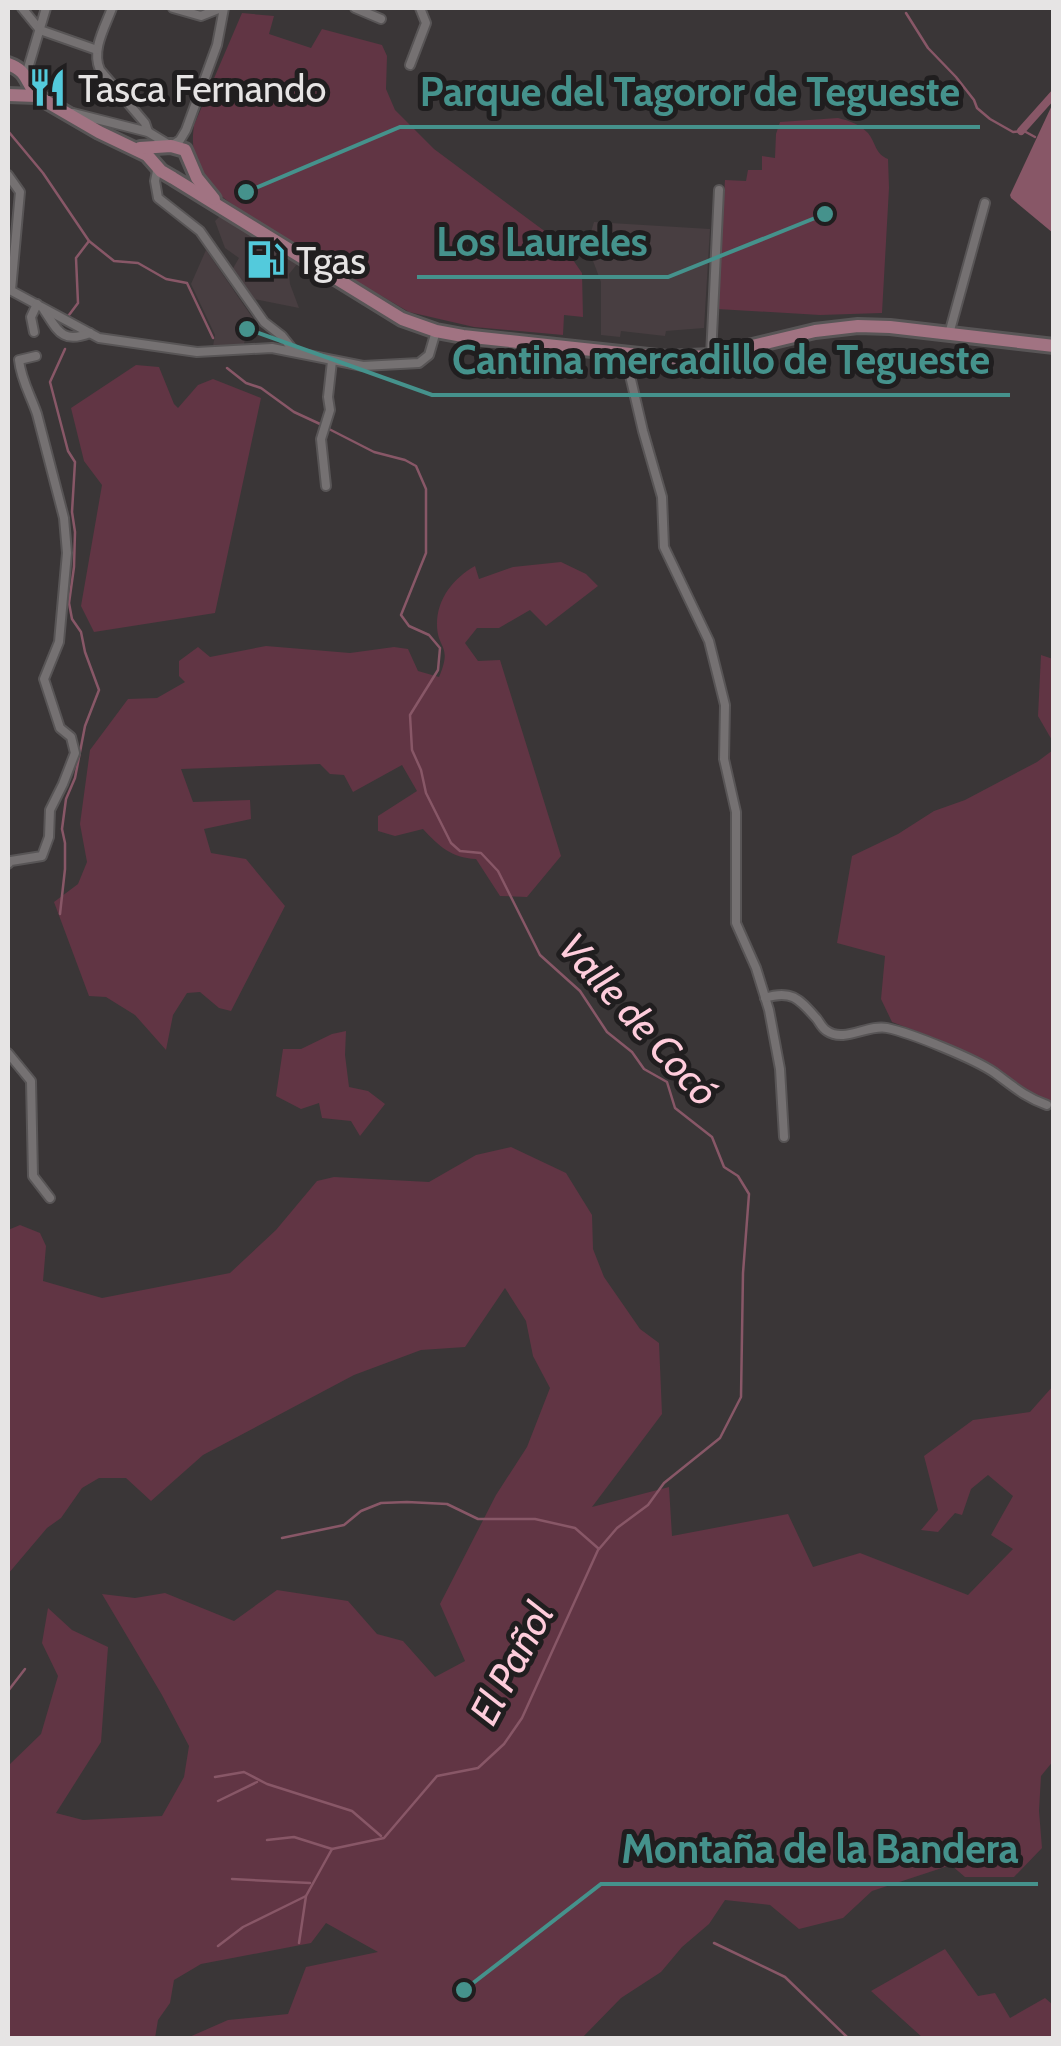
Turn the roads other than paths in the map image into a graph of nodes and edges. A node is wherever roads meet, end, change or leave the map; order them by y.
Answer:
1 (22, 8) edge
2 (46, 8) edge
3 (112, 8) edge
4 (173, 8) edge
5 (223, 8) edge
6 (355, 8) edge
7 (420, 8) edge
8 (381, 18) dead end
9 (40, 30) junction
10 (96, 50) junction
11 (8, 64) edge
12 (410, 65) dead end
13 (26, 75) junction
14 (12, 95) edge
15 (37, 96) junction
16 (65, 111) junction
17 (186, 130) junction
18 (148, 132) junction
19 (132, 147) junction
20 (168, 147) junction
21 (189, 161) junction
22 (158, 166) junction
23 (8, 175) edge
24 (173, 178) junction
25 (719, 190) dead end
26 (984, 203) dead end
27 (228, 212) junction
28 (9, 289) edge
29 (39, 305) junction
30 (34, 332) dead end
31 (436, 332) junction
32 (90, 333) junction
33 (949, 334) junction
34 (1054, 346) edge
35 (294, 351) junction
36 (625, 354) junction
37 (36, 356) dead end
38 (711, 356) junction
39 (332, 361) junction
40 (326, 486) dead end
41 (8, 864) edge
42 (765, 998) junction
43 (8, 1053) edge
44 (1047, 1106) dead end
45 (784, 1137) dead end
46 (50, 1198) dead end

1 - 9 street
2 - 9 street
3 - 10 street
4 - 5 street
5 - 17 street
6 - 8 street
7 - 12 street
9 - 10 street
9 - 13 street
10 - 18 street
11 - 13 main road
13 - 14 main road
13 - 15 main road
14 - 15 main road
15 - 16 main road
16 - 18 street
16 - 19 main road
17 - 20 street
17 - 21 street
18 - 20 street
19 - 20 main road
19 - 22 main road
20 - 21 main road
20 - 22 main road
21 - 24 main road
21 - 27 main road
22 - 24 main road
22 - 35 street
23 - 28 street
24 - 27 main road
25 - 38 street
26 - 33 street
27 - 31 main road
28 - 29 street
29 - 30 street
29 - 32 street
29 - 32 street
31 - 36 main road
31 - 39 street
32 - 35 street
33 - 34 main road
33 - 38 main road
35 - 39 street
36 - 38 main road
36 - 42 street
37 - 41 street
39 - 40 street
42 - 44 street
42 - 45 street
43 - 46 street

